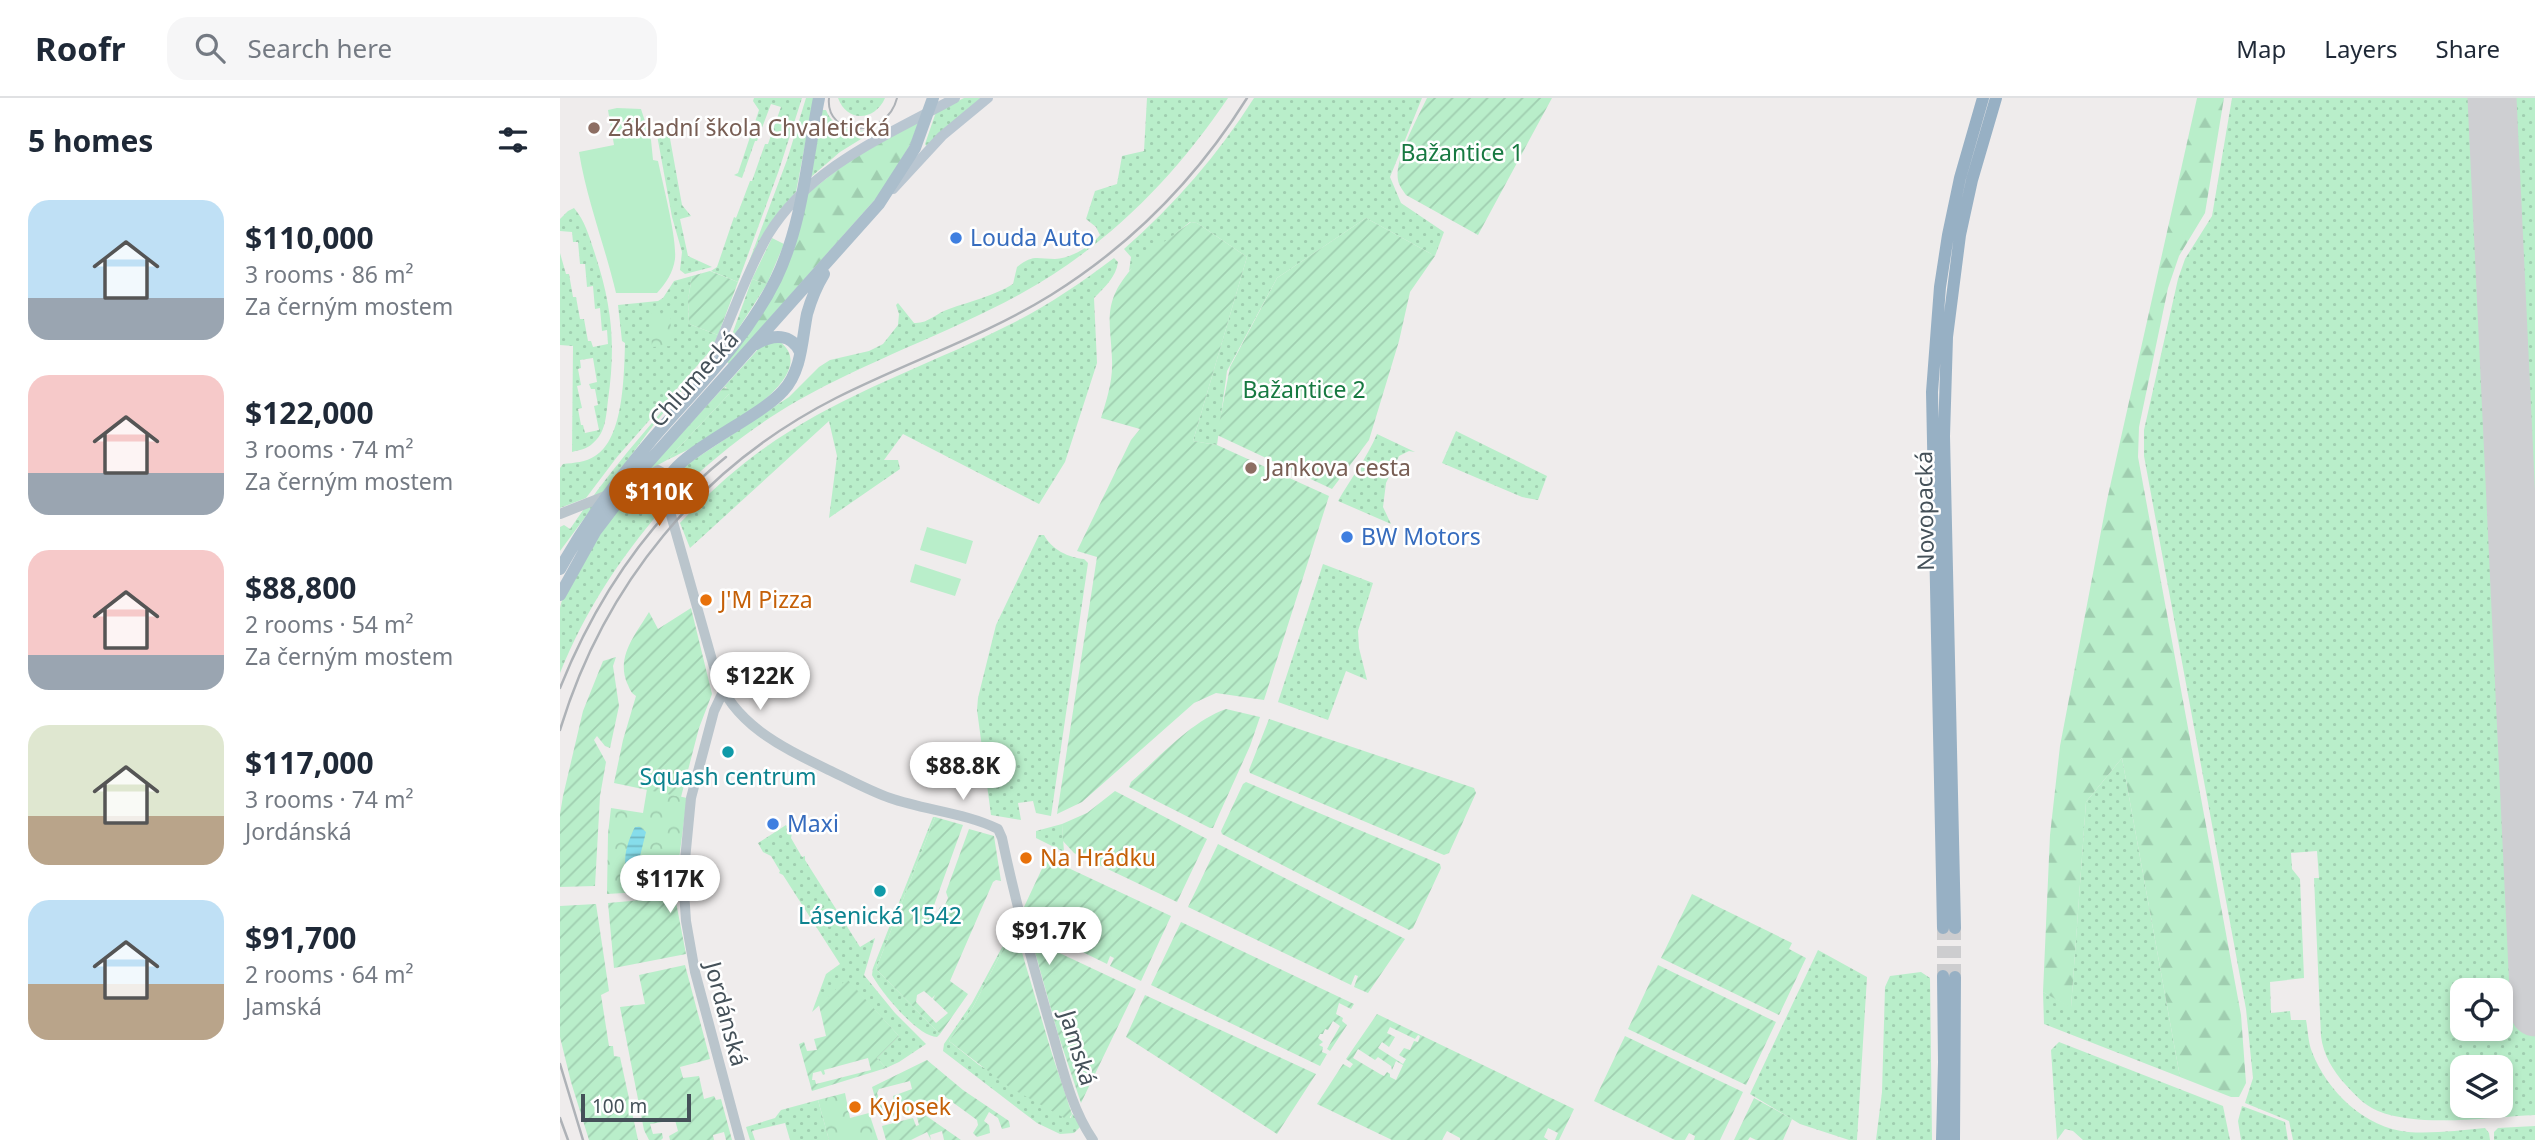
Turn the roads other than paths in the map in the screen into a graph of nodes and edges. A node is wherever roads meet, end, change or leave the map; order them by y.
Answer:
1 (819, 98) edge
2 (933, 98) edge
3 (955, 98) edge
4 (988, 98) edge
5 (1983, 98) edge
6 (1996, 98) edge
7 (879, 204) junction
8 (844, 245) junction
9 (750, 347) junction
10 (800, 352) junction
11 (699, 385) junction
12 (657, 481) junction
13 (560, 514) edge
14 (560, 569) edge
15 (560, 595) edge
16 (723, 692) junction
17 (740, 1140) edge
18 (1093, 1140) edge
19 (1941, 1140) edge
20 (1954, 1140) edge

1 - 11 main road, Chlumecká
2 - 7 main road, Chlumecká
3 - 11 main road
4 - 7 main road
5 - 6 highway, Novopacká
7 - 8 main road, Chlumecká
8 - 9 main road, Chlumecká
8 - 10 main road
9 - 10 main road
9 - 15 main road, Chlumecká
10 - 12 main road
11 - 14 main road, Chlumecká
12 - 13 street
12 - 16 street
16 - 17 street, Jordánská
16 - 18 street, Jamská
19 - 20 highway

